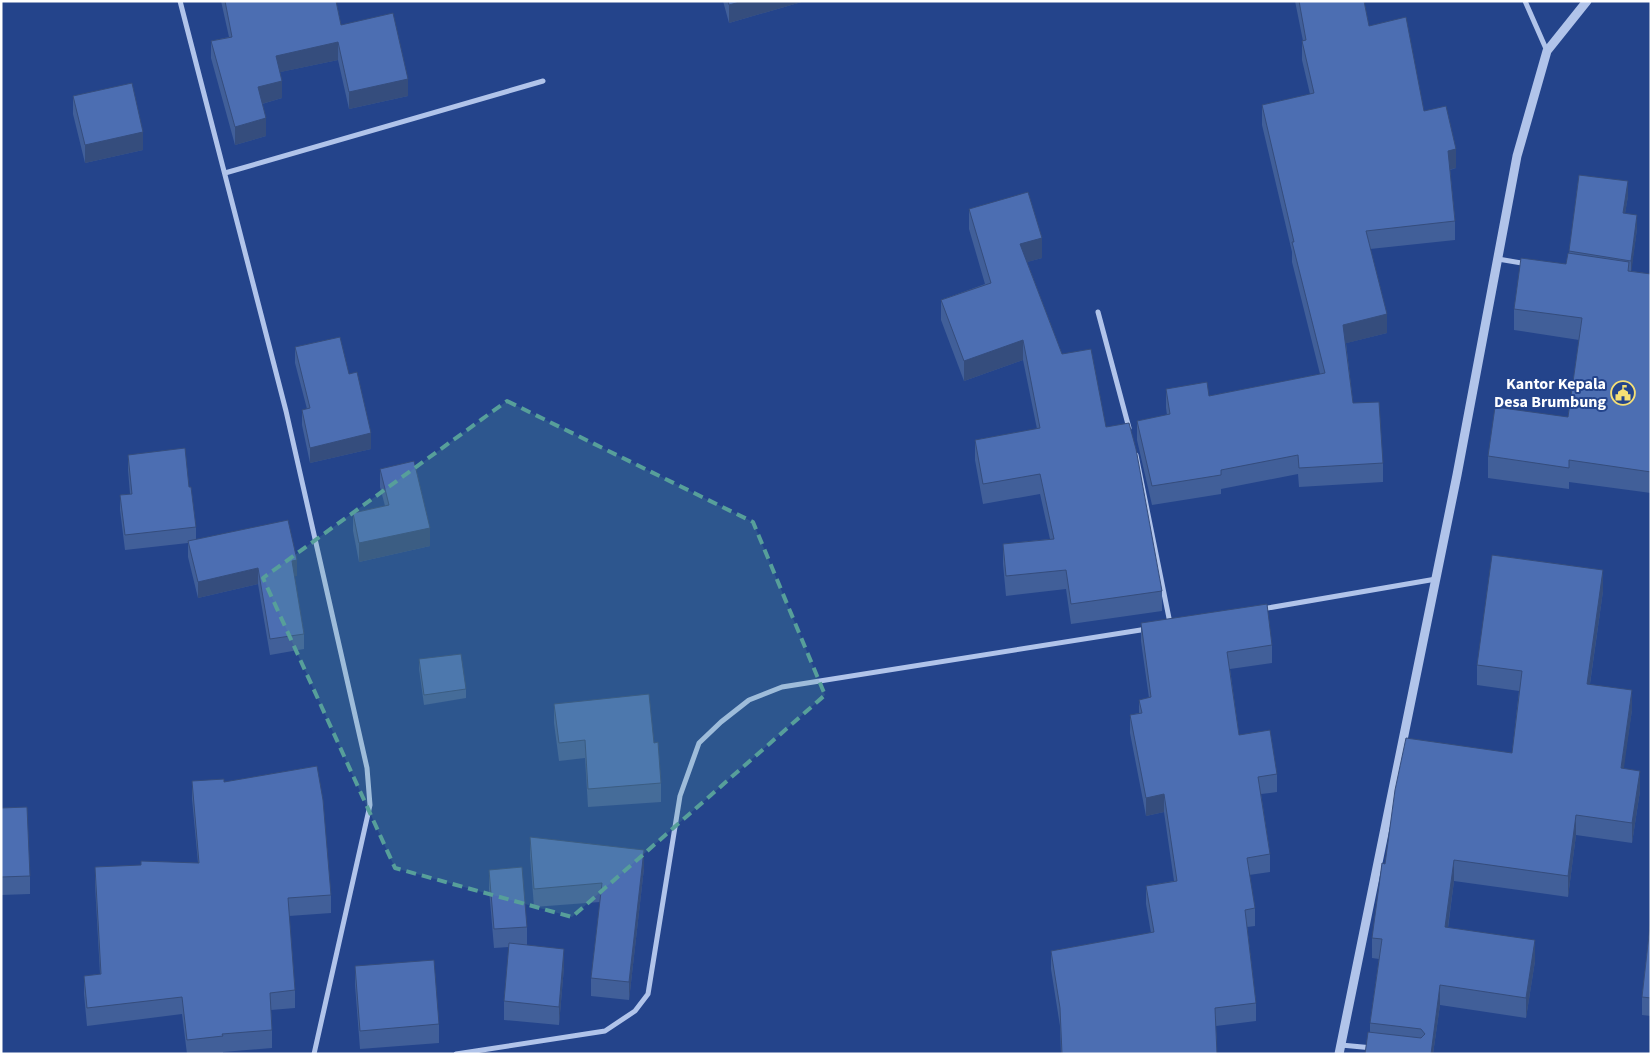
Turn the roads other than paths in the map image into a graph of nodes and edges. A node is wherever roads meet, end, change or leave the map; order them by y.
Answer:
1 (180, 1) edge
2 (1525, 1) edge
3 (1587, 1) edge
4 (1547, 51) junction
5 (543, 81) dead end
6 (224, 173) junction
7 (1498, 259) junction
8 (1536, 265) edge
9 (1098, 312) dead end
10 (1130, 431) edge
11 (1135, 450) edge
12 (1436, 579) junction
13 (1259, 610) edge
14 (1181, 624) edge
15 (1171, 625) junction
16 (1161, 627) edge
17 (1152, 628) edge
18 (1340, 1049) edge
19 (1377, 1049) edge
20 (314, 1054) edge
21 (456, 1054) edge

1 - 6 street
2 - 4 street
3 - 4 street
4 - 7 street
5 - 6 street
6 - 20 street
7 - 8 street
7 - 12 street
9 - 10 street
11 - 15 street
12 - 13 street
12 - 18 street
14 - 15 street
15 - 16 street
17 - 21 street
18 - 19 street

